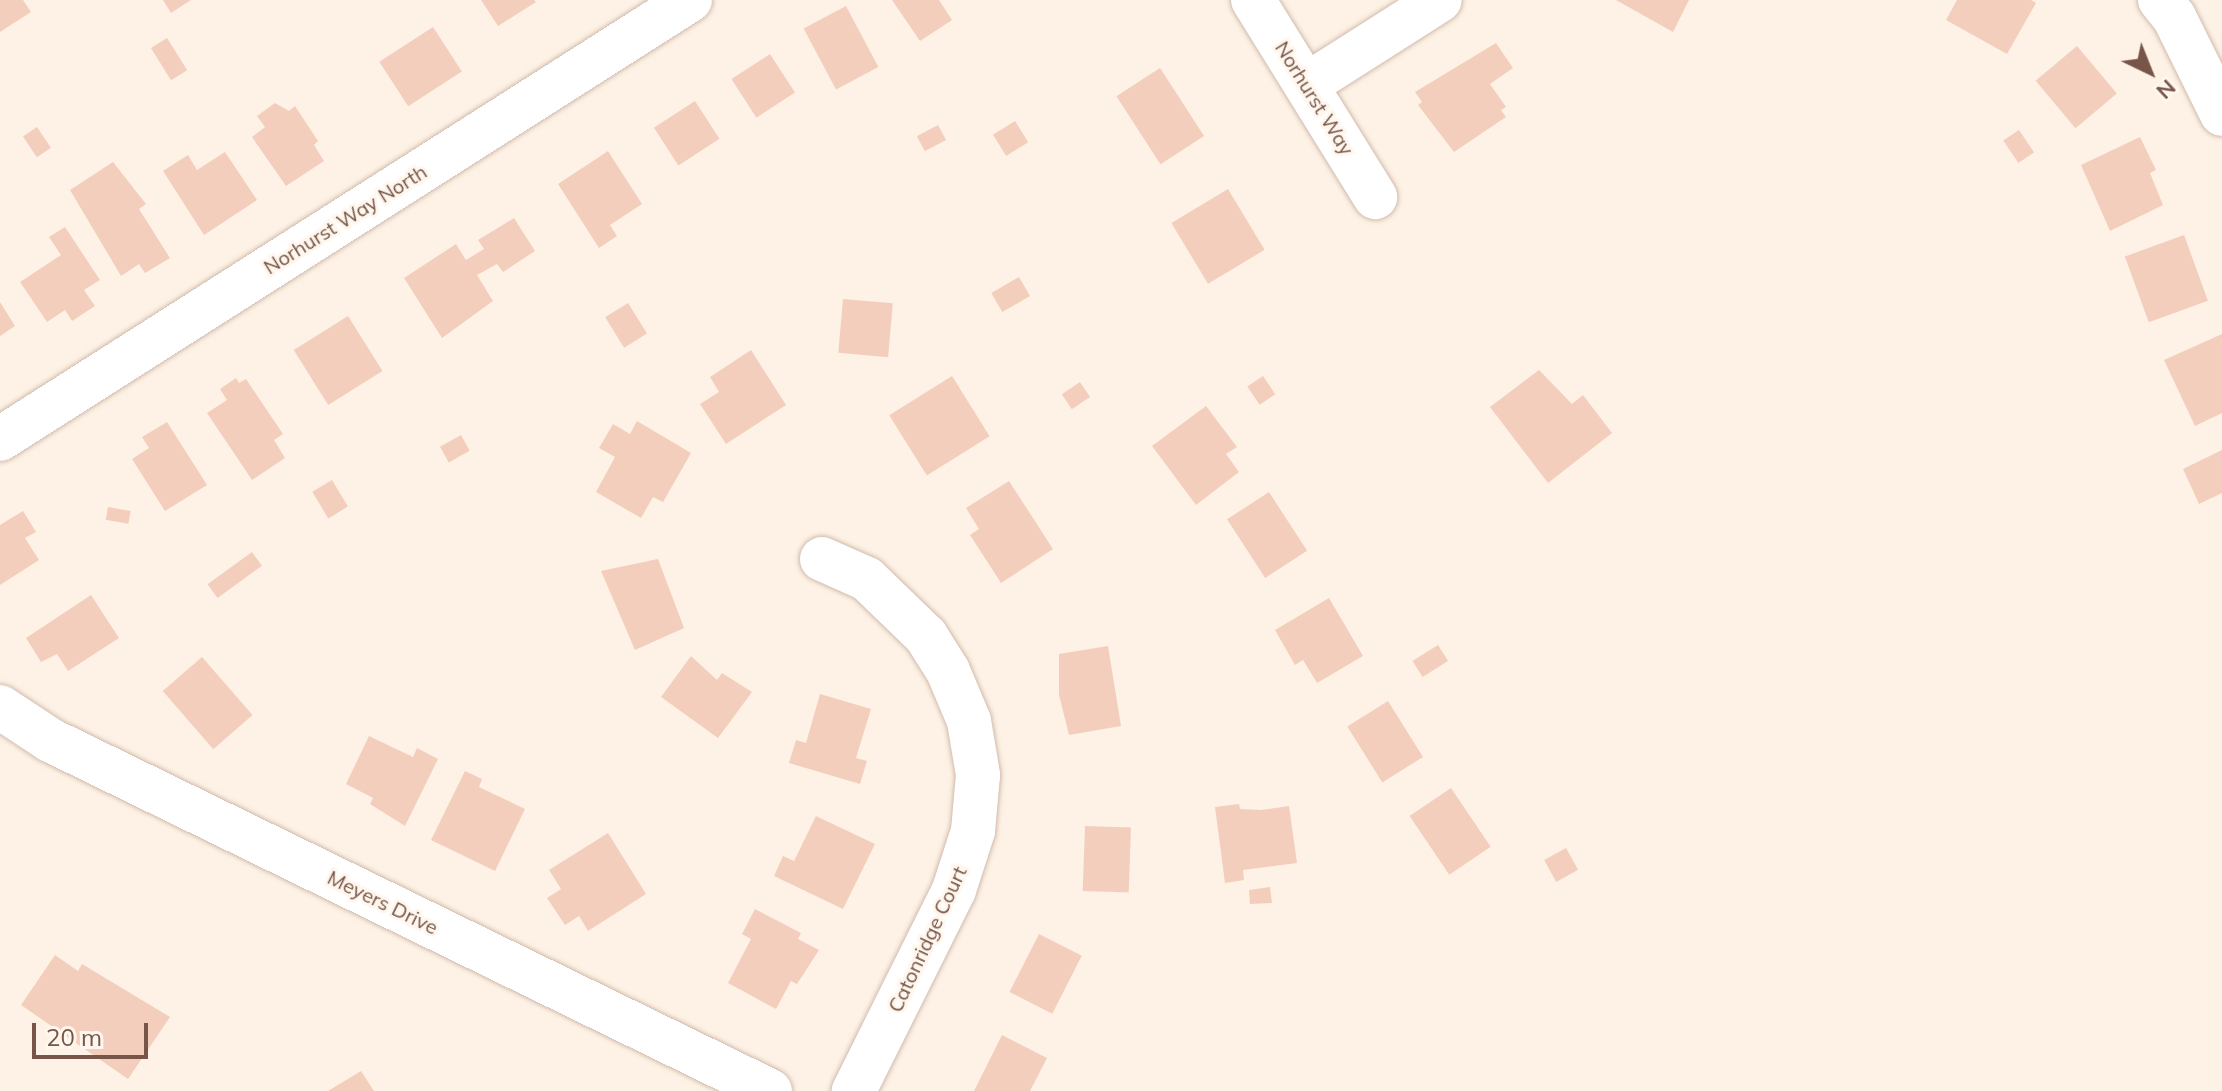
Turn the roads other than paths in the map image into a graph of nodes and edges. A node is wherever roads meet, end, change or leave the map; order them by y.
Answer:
1 (690, 0) edge
2 (1253, 0) edge
3 (1440, 0) edge
4 (2160, 0) edge
5 (1308, 84) junction
6 (2222, 114) edge
7 (1375, 197) dead end
8 (0, 439) edge
9 (822, 559) dead end
10 (0, 707) edge
11 (770, 1091) edge
12 (854, 1091) edge

1 - 8 street, Norhurst Way North
2 - 5 street, Norhurst Way
3 - 5 street
4 - 6 street
5 - 7 street, Norhurst Way
9 - 12 street, Catonridge Court
10 - 11 street, Meyers Drive

